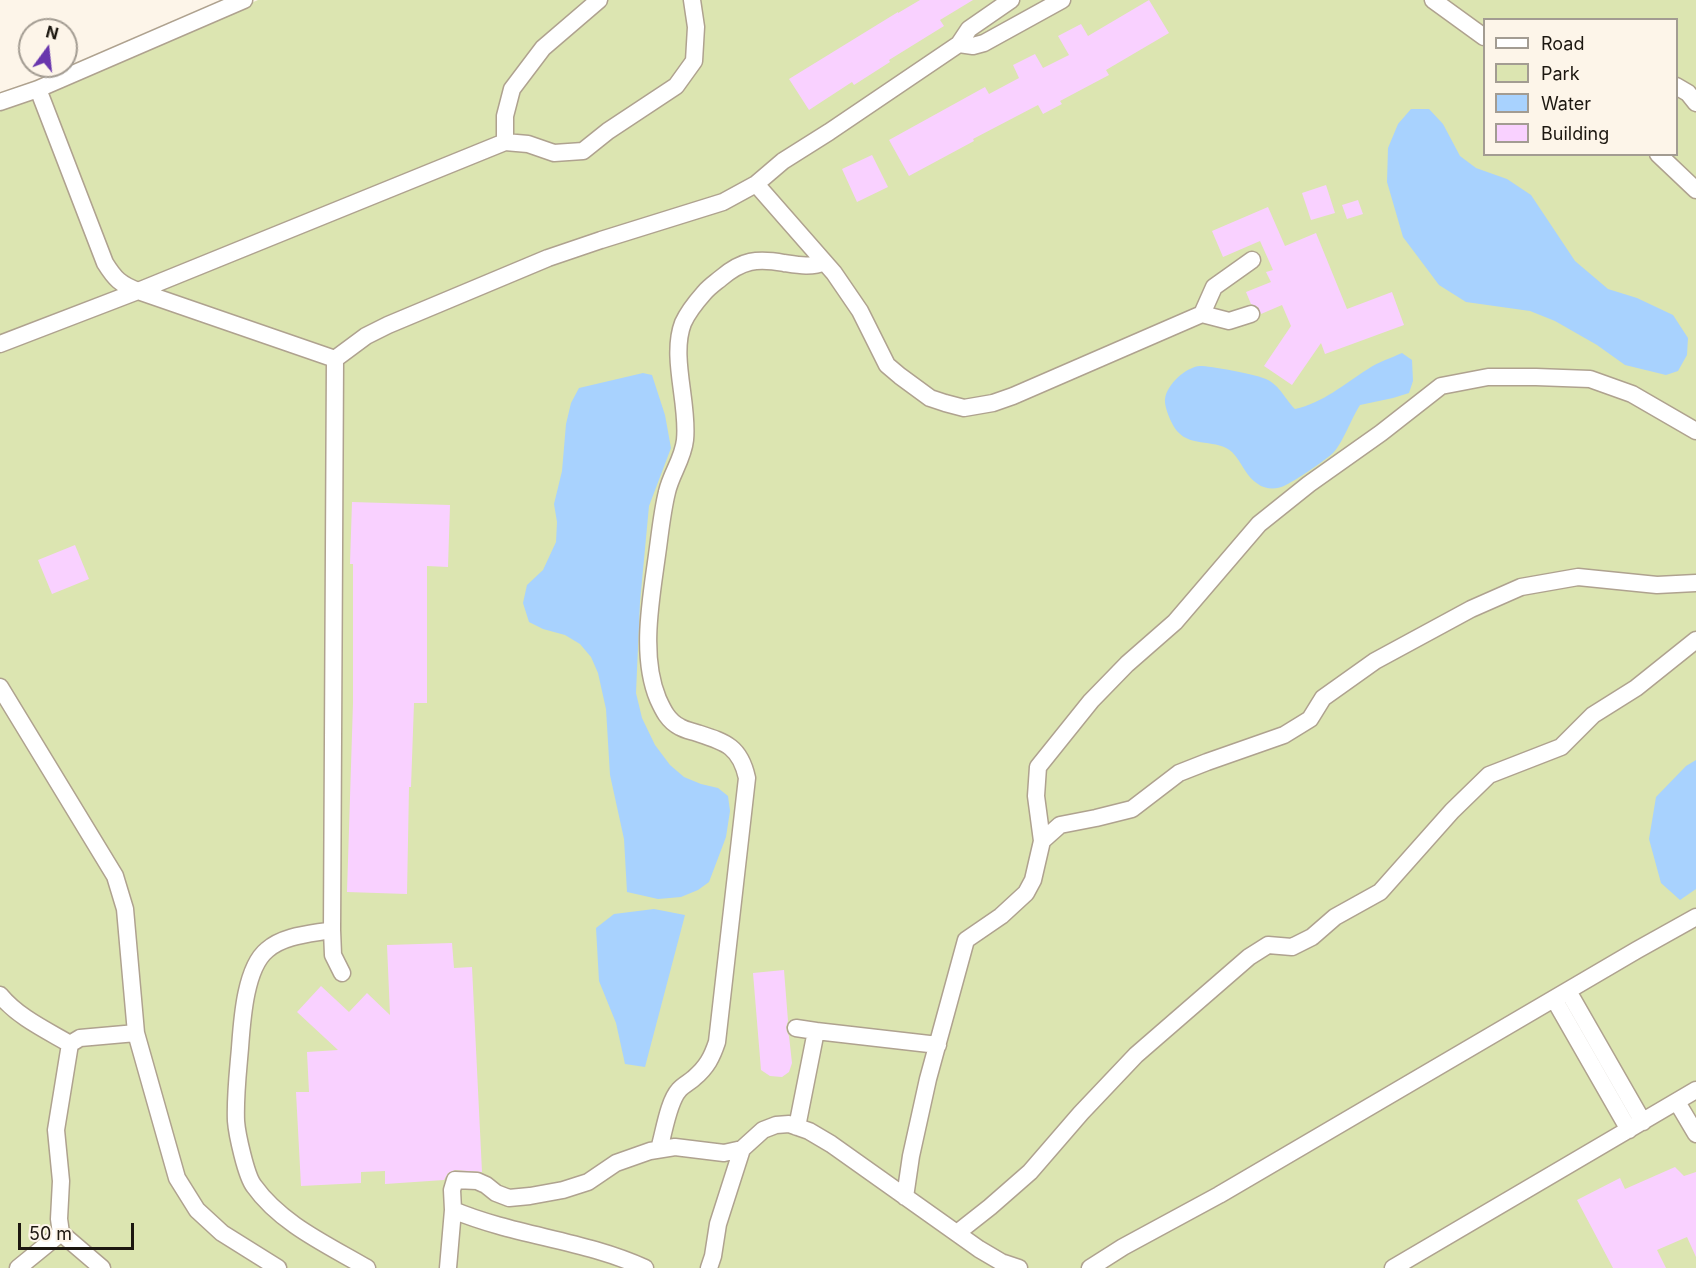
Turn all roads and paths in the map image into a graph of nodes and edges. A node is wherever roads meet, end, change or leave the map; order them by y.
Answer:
1 (244, 0) edge
2 (599, 0) edge
3 (692, 0) edge
4 (1011, 0) edge
5 (1062, 0) edge
6 (1433, 0) edge
7 (1483, 36) edge
8 (959, 44) junction
9 (1678, 87) edge
10 (38, 88) junction
11 (0, 102) edge
12 (1696, 103) edge
13 (505, 142) junction
14 (1660, 156) edge
15 (756, 184) junction
16 (1696, 190) edge
17 (1252, 260) dead end
18 (824, 262) junction
19 (138, 291) junction
20 (1202, 314) junction
21 (1251, 314) dead end
22 (0, 344) edge
23 (335, 359) junction
24 (1696, 431) edge
25 (1696, 583) edge
26 (1696, 640) edge
27 (0, 687) edge
28 (1042, 841) junction
29 (1696, 917) edge
30 (332, 930) junction
31 (342, 973) dead end
32 (0, 995) edge
33 (1561, 995) junction
34 (796, 1028) dead end
35 (816, 1031) junction
36 (136, 1033) junction
37 (70, 1044) junction
38 (938, 1045) junction
39 (1696, 1090) edge
40 (1677, 1102) junction
41 (1636, 1126) junction
42 (797, 1127) junction
43 (1696, 1134) edge
44 (659, 1149) junction
45 (742, 1149) junction
46 (905, 1197) junction
47 (453, 1210) junction
48 (61, 1233) junction
49 (957, 1233) junction
50 (18, 1268) edge
51 (102, 1268) edge
52 (278, 1268) edge
53 (367, 1268) edge
54 (448, 1268) edge
55 (645, 1268) edge
56 (709, 1268) edge
57 (1019, 1268) edge
58 (1090, 1268) edge
59 (1393, 1268) edge

1 - 10 street
2 - 13 street
3 - 13 street
4 - 8 street
5 - 8 street
6 - 7 street
8 - 15 street
9 - 12 street
10 - 11 street
10 - 19 street
13 - 19 street
14 - 16 street
15 - 18 street
15 - 23 street
17 - 20 street
18 - 20 street
18 - 44 street
19 - 22 street
19 - 23 street
20 - 21 street
23 - 30 street
24 - 28 street
25 - 28 street
26 - 49 street
27 - 36 street
28 - 38 street
29 - 33 street
30 - 31 street
30 - 53 street
32 - 37 street
33 - 41 street
33 - 58 street
34 - 35 street
35 - 38 street
35 - 42 street
36 - 37 street
36 - 52 street
37 - 48 street
38 - 46 street
39 - 40 street
40 - 41 street
40 - 43 street
41 - 59 street
42 - 45 street
42 - 46 street
44 - 45 street
44 - 47 street
45 - 56 street
46 - 49 street
47 - 54 street
47 - 55 street
48 - 50 street
48 - 51 street
49 - 57 street

